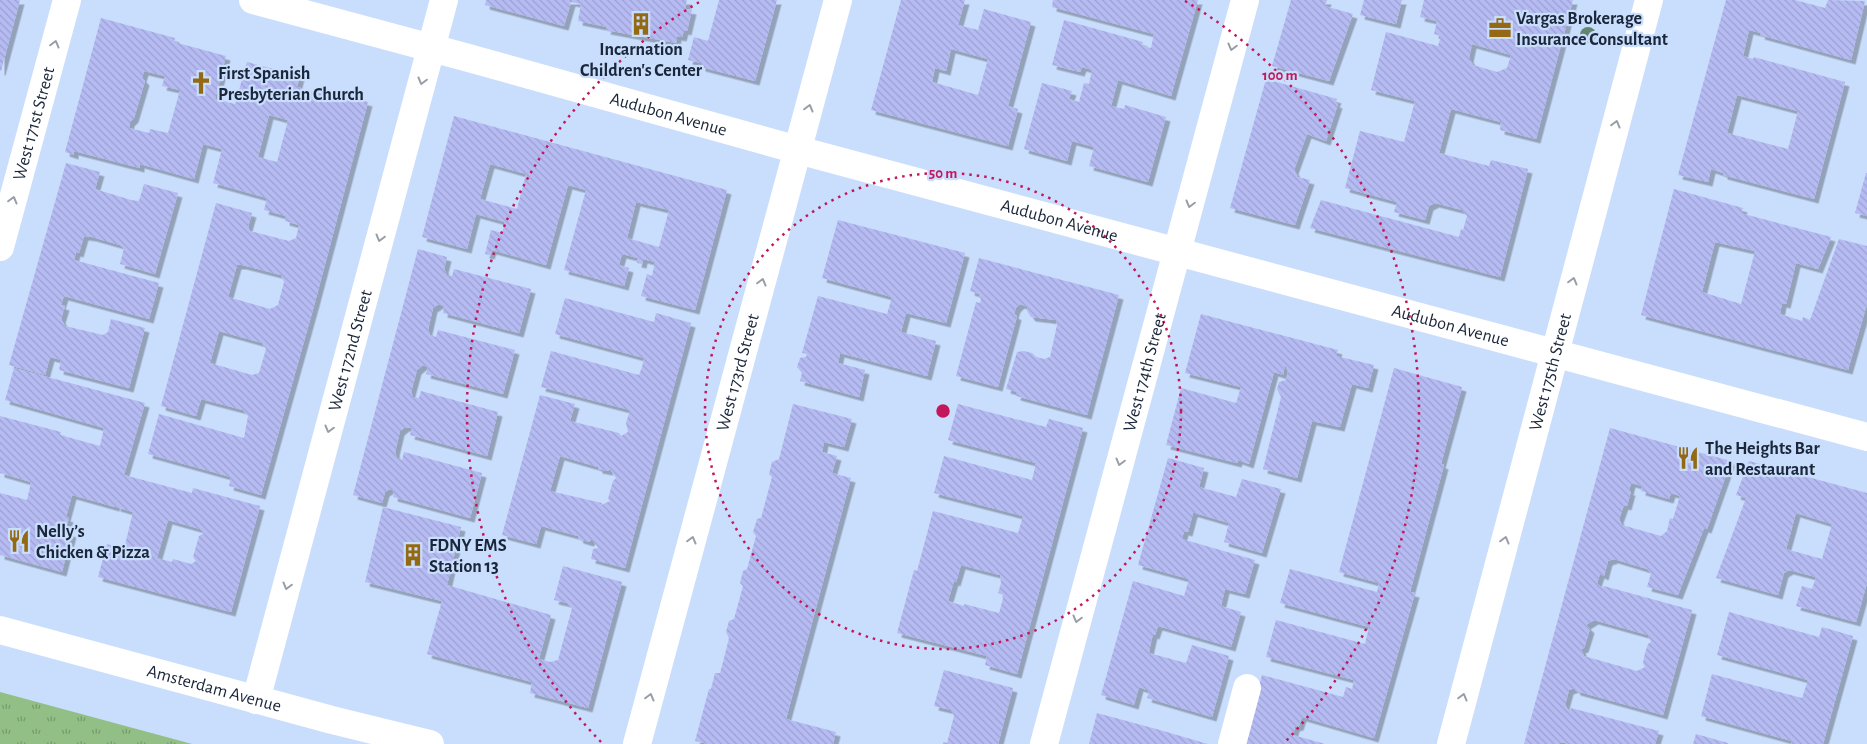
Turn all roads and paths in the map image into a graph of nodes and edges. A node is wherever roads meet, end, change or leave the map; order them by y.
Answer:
1 (67, 0) edge
2 (253, 0) edge
3 (444, 0) edge
4 (838, 0) edge
5 (1245, 0) edge
6 (1649, 0) edge
7 (431, 48) junction
8 (798, 150) junction
9 (0, 248) edge
10 (1177, 251) junction
11 (1554, 352) junction
12 (1867, 437) edge
13 (0, 630) edge
14 (1247, 688) dead end
15 (256, 700) junction
16 (430, 744) edge
17 (637, 744) edge
18 (1044, 744) edge
19 (1232, 744) edge
20 (1451, 744) edge

9 -> 1 street, West 171st Street
2 - 7 street, Audubon Avenue
3 - 7 street, West 172nd Street
8 -> 4 street, West 173rd Street
5 -> 10 street, West 174th Street
11 -> 6 street, West 175th Street
7 - 8 street, Audubon Avenue
7 -> 15 street, West 172nd Street
8 - 10 street, Audubon Avenue
17 -> 8 street, West 173rd Street
10 - 11 street, Audubon Avenue
10 -> 18 street, West 174th Street
11 - 12 street, Audubon Avenue
20 -> 11 street, West 175th Street
13 - 15 street, Amsterdam Avenue
14 - 19 street
15 - 16 street, Amsterdam Avenue

